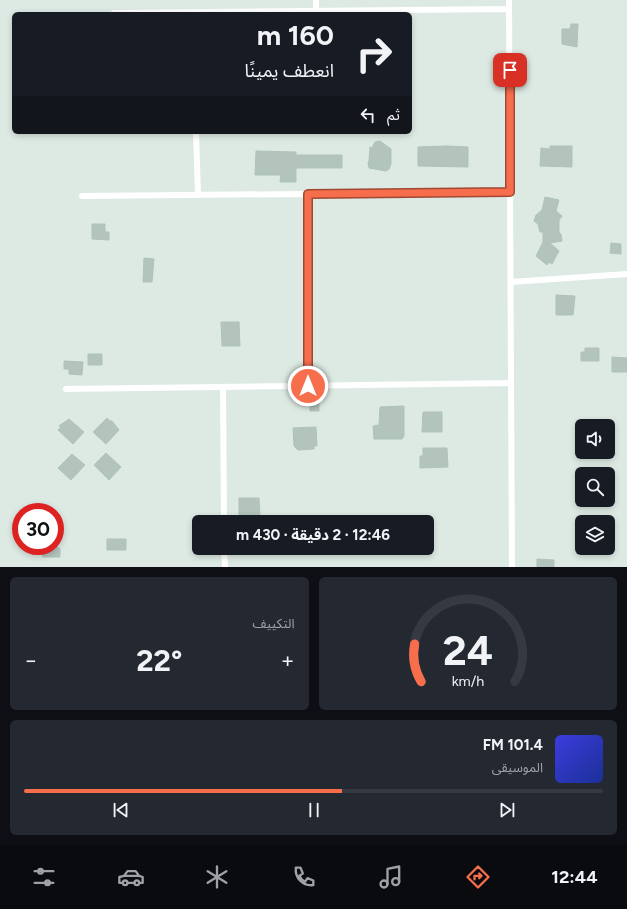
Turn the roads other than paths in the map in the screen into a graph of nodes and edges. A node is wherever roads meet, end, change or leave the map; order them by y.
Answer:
1 (316, 0) edge
2 (509, 0) edge
3 (509, 9) junction
4 (316, 11) junction
5 (255, 12) edge
6 (196, 134) edge
7 (510, 192) junction
8 (308, 194) junction
9 (198, 195) junction
10 (82, 196) dead end
11 (627, 274) edge
12 (511, 282) junction
13 (511, 383) junction
14 (308, 386) junction
15 (223, 387) junction
16 (66, 389) dead end
17 (224, 515) edge
18 (224, 555) edge
19 (225, 567) edge
20 (512, 567) edge

1 - 4 street
2 - 3 street
3 - 4 street
3 - 7 street
4 - 5 street
6 - 9 street
7 - 8 street
7 - 12 street
8 - 9 street
8 - 14 street
9 - 10 street
11 - 12 street
12 - 13 street
13 - 14 street
13 - 20 street
14 - 15 street
15 - 16 street
15 - 17 street
18 - 19 street

